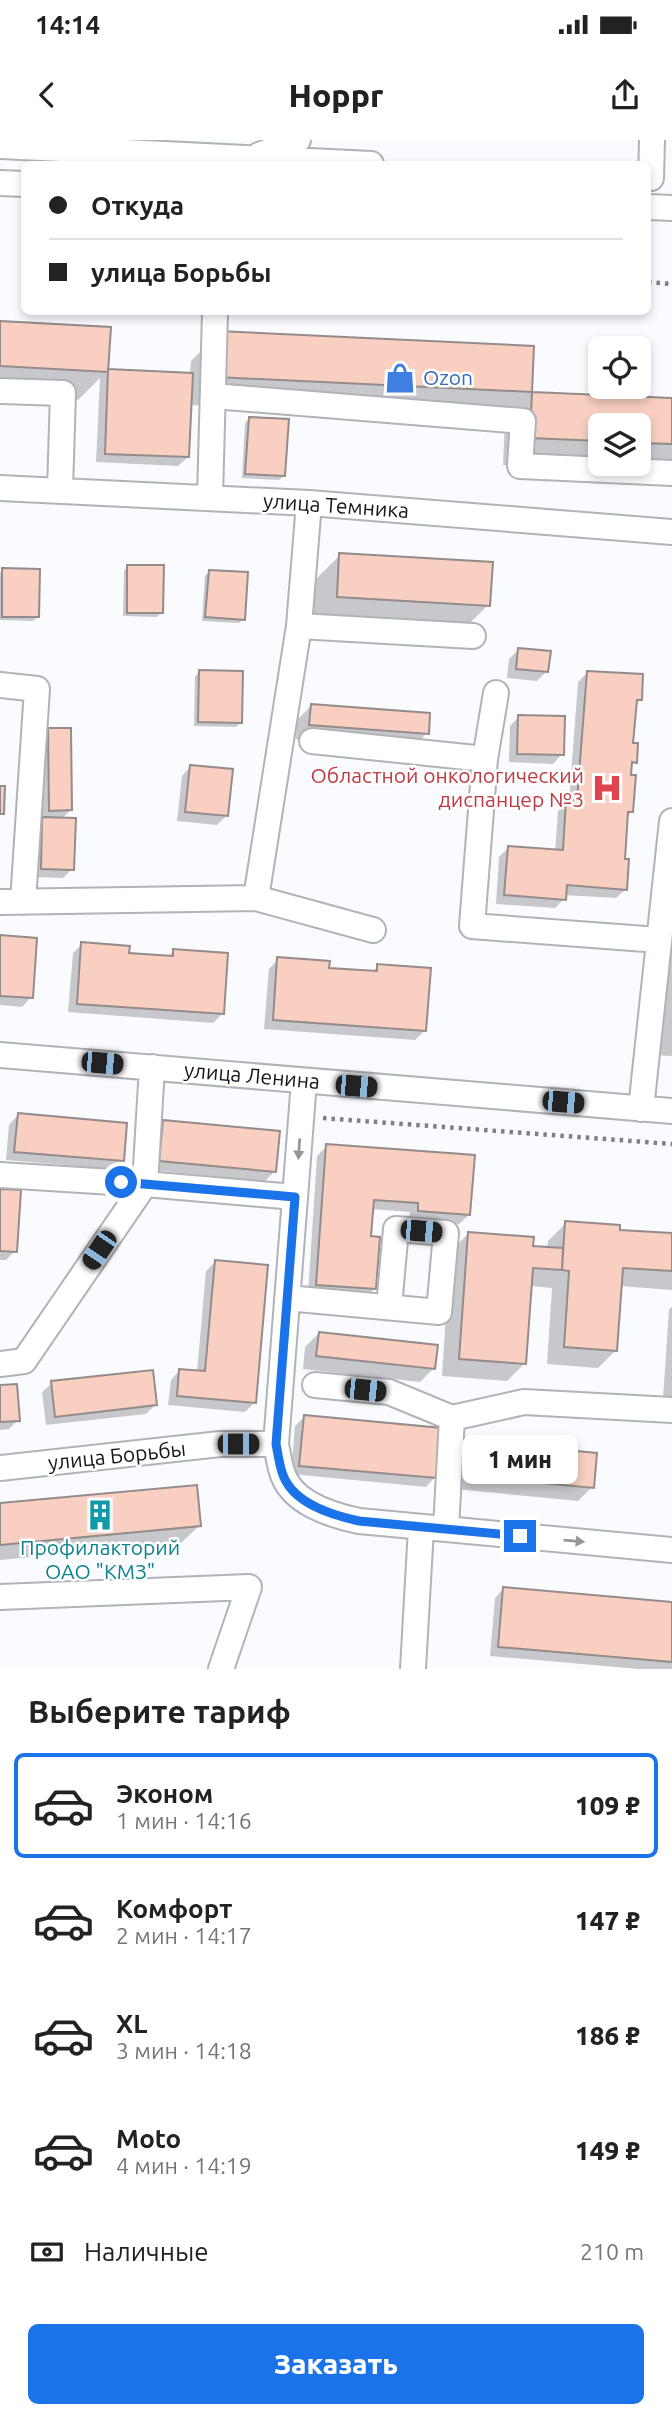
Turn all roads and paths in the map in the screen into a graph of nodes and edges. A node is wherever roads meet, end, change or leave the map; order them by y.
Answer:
1 (298, 140) edge
2 (652, 140) edge
3 (0, 146) edge
4 (208, 149) edge
5 (251, 159) junction
6 (299, 161) edge
7 (657, 178) edge
8 (0, 183) edge
9 (21, 184) edge
10 (651, 207) edge
11 (672, 208) edge
12 (651, 282) edge
13 (672, 284) edge
14 (215, 315) edge
15 (0, 391) edge
16 (213, 396) junction
17 (672, 473) edge
18 (0, 488) edge
19 (60, 490) junction
20 (210, 497) junction
21 (309, 503) junction
22 (672, 532) edge
23 (299, 626) junction
24 (473, 636) dead end
25 (0, 685) edge
26 (496, 693) dead end
27 (312, 741) dead end
28 (485, 760) junction
29 (672, 821) edge
30 (256, 898) junction
31 (11, 902) edge
32 (373, 930) dead end
33 (659, 940) junction
34 (0, 1055) edge
35 (152, 1067) junction
36 (304, 1081) junction
37 (641, 1109) junction
38 (672, 1111) edge
39 (301, 1116) junction
40 (672, 1144) edge
41 (0, 1175) edge
42 (145, 1184) junction
43 (295, 1197) junction
44 (287, 1298) junction
45 (389, 1307) dead end
46 (0, 1364) edge
47 (314, 1385) dead end
48 (672, 1410) edge
49 (452, 1418) junction
50 (276, 1444) junction
51 (0, 1468) edge
52 (421, 1528) junction
53 (446, 1530) junction
54 (672, 1550) edge
55 (0, 1597) edge
56 (221, 1669) edge
57 (413, 1669) edge

1 - 5 street
2 - 7 street
3 - 4 street
4 - 5 street
5 - 6 street
8 - 9 street
10 - 11 street
12 - 13 path
14 - 16 street
15 - 19 street
16 - 17 street
16 - 20 street
18 - 19 street, улица Темника
19 - 20 street, улица Темника
20 - 21 street, улица Темника
21 - 22 street, улица Темника
21 - 23 street
23 - 24 street
23 - 30 street
25 - 31 street
26 - 28 street
27 - 28 street
28 - 33 street
29 - 33 street
30 - 31 street
30 - 32 street
33 - 37 street
34 - 35 street, улица Ленина
35 - 36 street, улица Ленина
35 - 42 street
36 - 37 street, улица Ленина
36 - 39 street
37 - 38 street, улица Ленина
39 - 40 path
39 -> 43 street
41 - 42 street
42 - 43 street
42 - 46 street
43 - 44 street
44 - 45 street
44 - 50 street
47 - 49 street
48 - 49 street
49 - 53 street
50 - 51 street, улица Борьбы
50 - 52 street
52 - 53 street
52 - 57 street
53 -> 54 street
55 - 56 street

